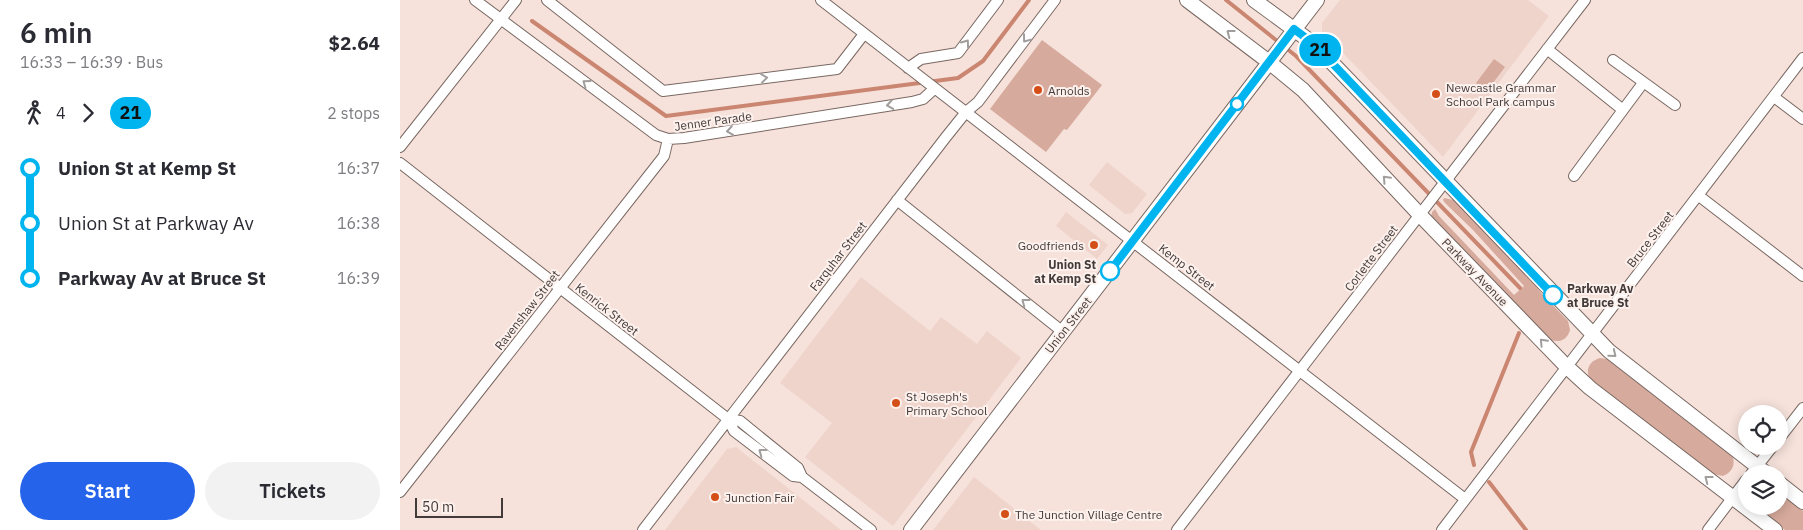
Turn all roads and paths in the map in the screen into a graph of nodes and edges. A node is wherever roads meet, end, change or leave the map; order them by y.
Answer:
1 (475, 0) edge
2 (516, 0) edge
3 (546, 0) edge
4 (821, 0) edge
5 (998, 0) edge
6 (1055, 0) edge
7 (1187, 0) edge
8 (1254, 0) edge
9 (1317, 0) edge
10 (1585, 0) edge
11 (500, 20) junction
12 (1291, 33) junction
13 (864, 34) junction
14 (1547, 49) junction
15 (1272, 58) junction
16 (1803, 58) edge
17 (1614, 60) dead end
18 (912, 71) junction
19 (1643, 83) junction
20 (932, 87) junction
21 (1774, 97) junction
22 (1675, 105) dead end
23 (1622, 110) junction
24 (966, 112) junction
25 (1803, 119) edge
26 (668, 140) junction
27 (400, 147) edge
28 (400, 163) edge
29 (1574, 176) dead end
30 (1445, 182) junction
31 (1699, 196) junction
32 (897, 200) junction
33 (1420, 215) junction
34 (1133, 241) junction
35 (1803, 276) edge
36 (560, 288) junction
37 (1063, 332) junction
38 (1591, 335) junction
39 (1566, 366) junction
40 (1300, 372) junction
41 (1803, 408) edge
42 (728, 419) junction
43 (1788, 427) edge
44 (1751, 465) edge
45 (1738, 490) edge
46 (1788, 490) edge
47 (400, 492) edge
48 (1732, 498) junction
49 (1465, 499) junction
50 (1803, 502) edge
51 (643, 530) edge
52 (871, 530) edge
53 (910, 530) edge
54 (1177, 530) edge
55 (1442, 530) edge
56 (1708, 530) edge
57 (1774, 530) edge

1 - 11 street, Jenner Parade
2 - 11 street
3 -> 13 street
4 - 13 street, Kemp Street
18 -> 5 street
6 -> 24 street, Farquhar Street
15 -> 7 main road, Parkway Avenue
8 - 12 main road
9 - 12 main road, Union Street
10 - 14 street, Corlette Street
26 -> 11 street, Jenner Parade
11 - 27 street
12 - 15 main road, Union Street
12 - 30 main road
13 - 18 street, Kemp Street
14 - 23 street
14 - 30 street, Corlette Street
33 -> 15 main road, Parkway Avenue
15 - 34 main road, Union Street
16 - 21 street, Bruce Street
17 - 19 street
18 - 20 street, Kemp Street
19 - 22 street
19 - 23 street
20 - 24 street, Kemp Street
20 -> 26 street, Jenner Parade
21 - 25 street
21 - 31 street, Bruce Street
23 - 29 street
24 - 32 street, Farquhar Street
24 - 34 street, Kemp Street
26 - 36 street, Ravenshaw Street
28 - 36 street, Kenrick Street
30 - 33 street, Corlette Street
30 - 38 main road
31 - 35 street
31 - 38 street, Bruce Street
37 -> 32 street
32 - 42 street, Farquhar Street
39 -> 33 main road, Parkway Avenue
33 - 40 street, Corlette Street
34 - 37 main road, Union Street
34 - 40 street, Kemp Street
36 - 42 street, Kenrick Street
36 - 47 street, Ravenshaw Street
37 - 53 main road, Union Street
38 - 39 street, Bruce Street
38 -> 44 main road
48 -> 39 main road, Parkway Avenue
39 - 49 street, Bruce Street
40 - 49 street, Kemp Street
40 - 54 street, Corlette Street
41 - 43 street
42 - 51 street, Farquhar Street
42 - 52 street, Kenrick Street
45 - 48 street
46 - 50 main road
48 - 56 street
48 - 57 main road, Parkway Avenue
49 - 55 street, Bruce Street

